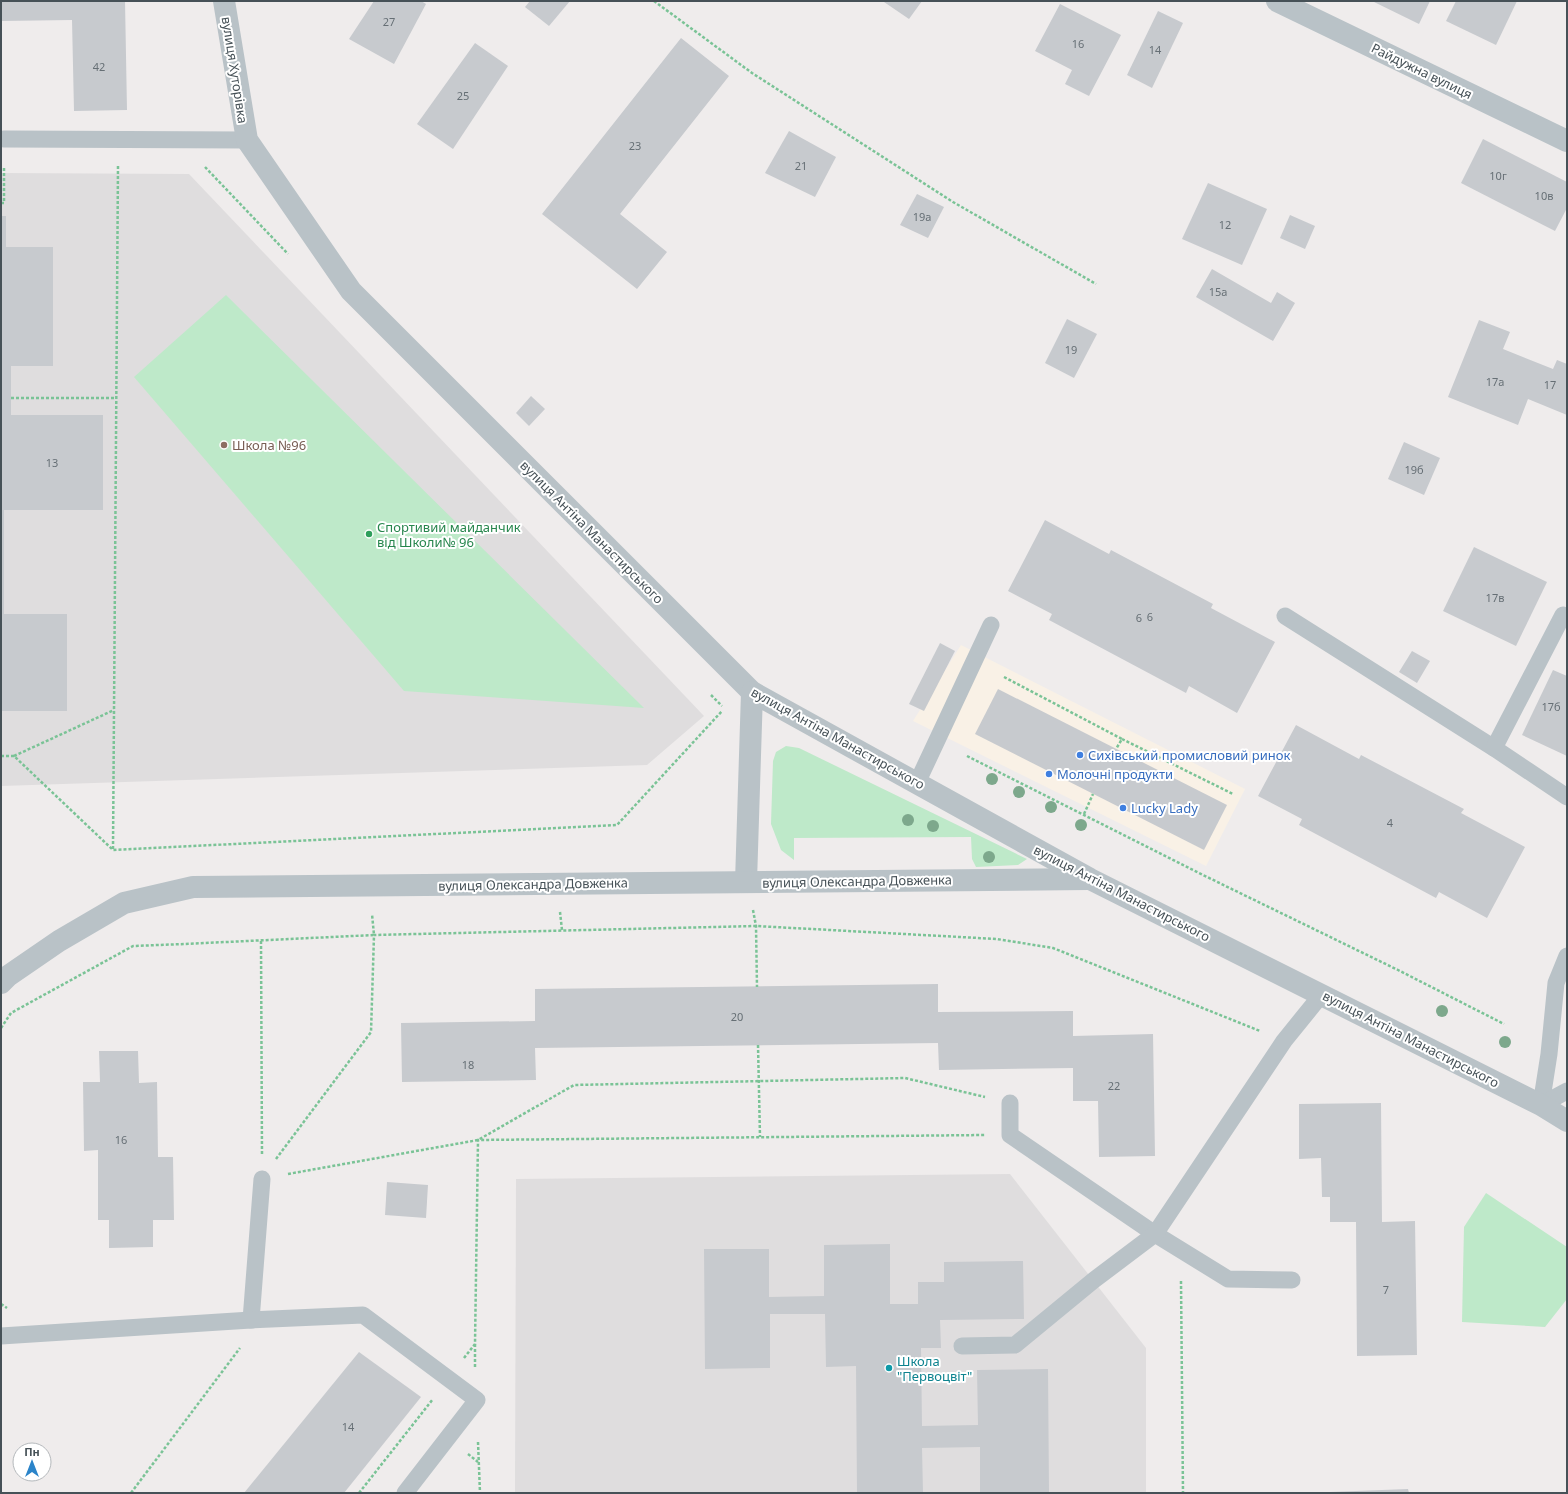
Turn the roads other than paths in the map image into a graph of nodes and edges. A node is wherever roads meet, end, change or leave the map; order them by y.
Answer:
1 (224, 1) edge
2 (1277, 1) edge
3 (4, 139) road end
4 (247, 140) junction
5 (1567, 141) edge
6 (1285, 616) dead end
7 (1567, 617) edge
8 (991, 625) dead end
9 (752, 692) junction
10 (1494, 748) junction
11 (917, 783) junction
12 (1567, 797) edge
13 (1090, 879) junction
14 (746, 882) junction
15 (1567, 956) edge
16 (1, 983) edge
17 (1322, 994) junction
18 (1567, 1091) edge
19 (1010, 1103) road end
20 (1541, 1104) junction
21 (1567, 1121) edge
22 (262, 1179) road end
23 (1155, 1234) junction
24 (1292, 1280) dead end
25 (251, 1320) junction
26 (1, 1336) edge
27 (962, 1346) dead end
28 (405, 1493) edge

1 - 4 street, вулиця Хуторівка
2 - 5 street, Райдужна вулиця
3 - 4 lane
4 - 9 street, вулиця Антіна Манастирського
6 - 10 lane
7 - 10 lane
8 - 11 lane
9 - 11 street, вулиця Антіна Манастирського
9 - 14 street
10 - 12 lane
11 - 13 street, вулиця Антіна Манастирського
13 - 14 street, вулиця Олександра Довженка
13 - 17 street, вулиця Антіна Манастирського
14 - 16 street, вулиця Олександра Довженка
15 - 20 lane
17 - 20 street, вулиця Антіна Манастирського
17 - 23 lane
18 - 20 lane
19 - 23 lane
20 - 21 street, вулиця Антіна Манастирського
22 - 25 lane
23 - 24 lane
23 - 27 lane
25 - 26 lane
25 - 28 lane

